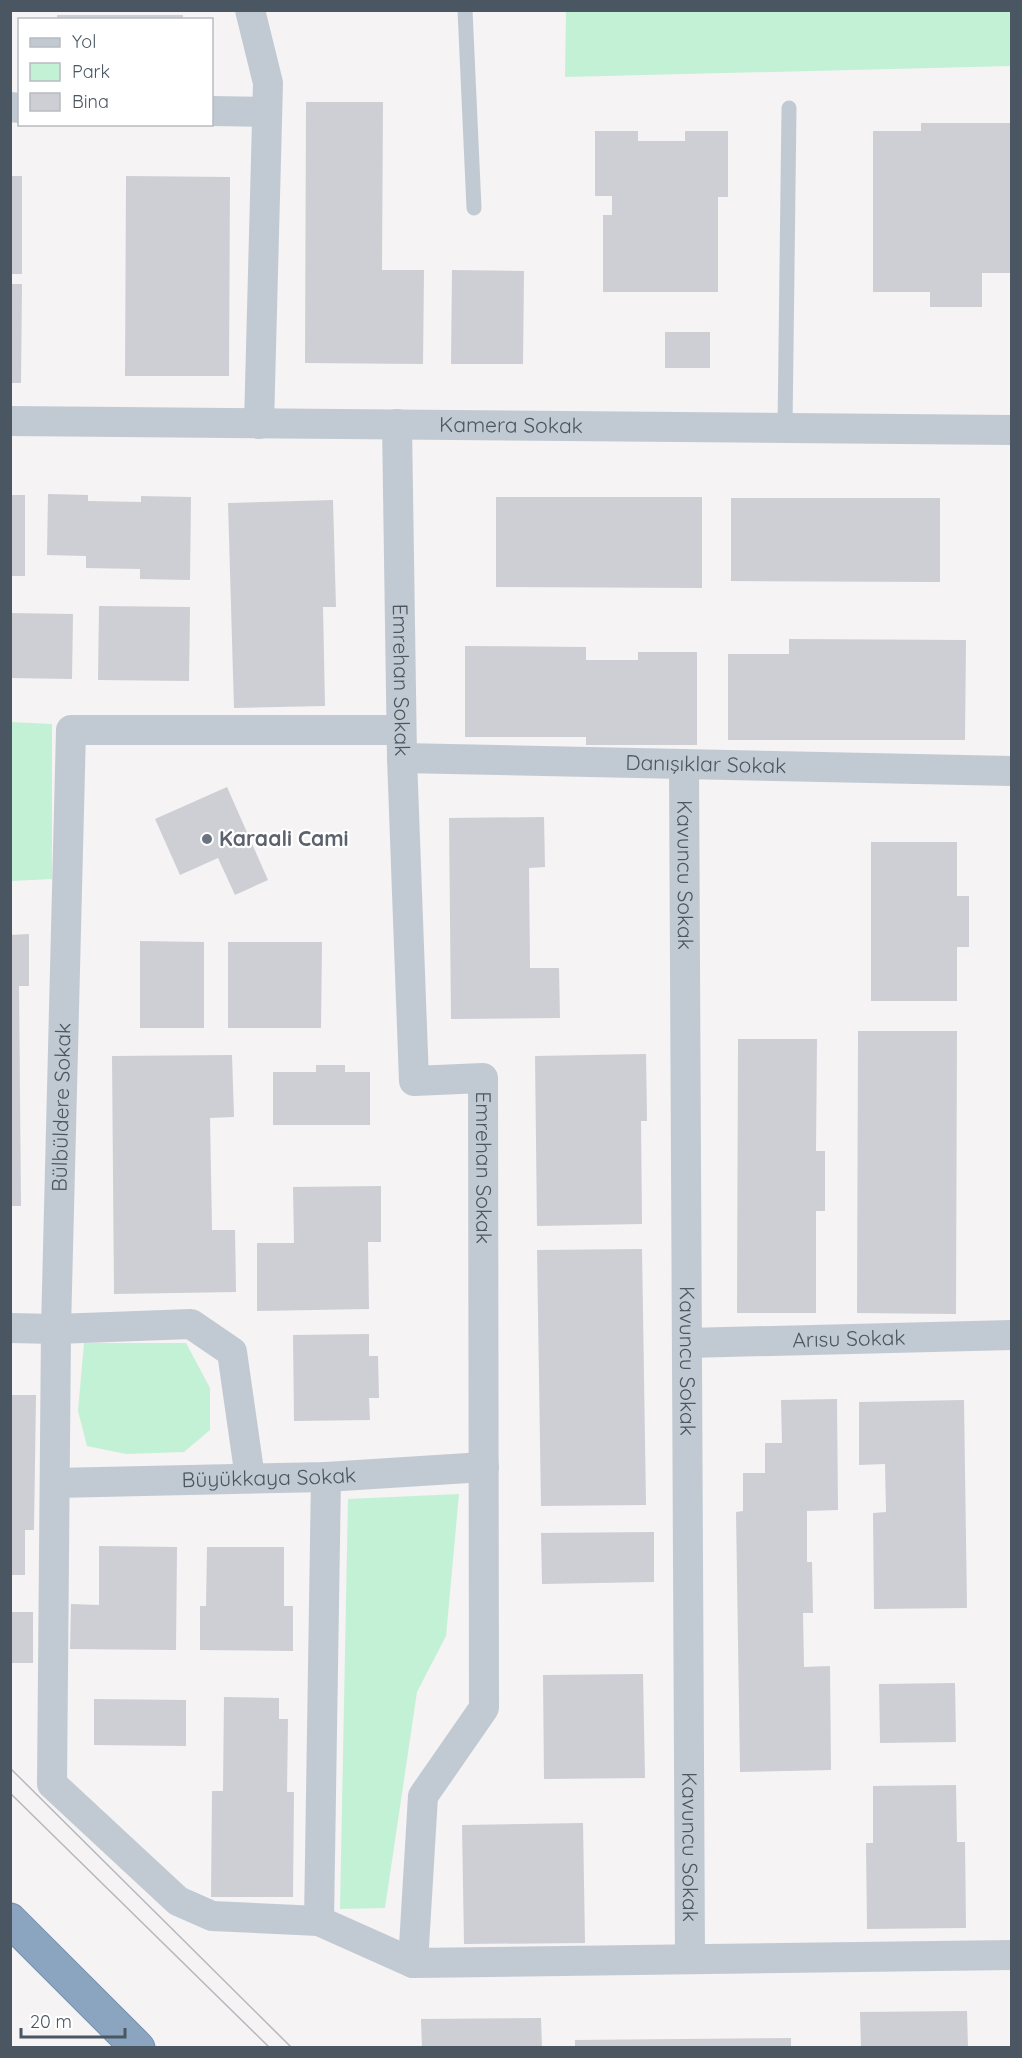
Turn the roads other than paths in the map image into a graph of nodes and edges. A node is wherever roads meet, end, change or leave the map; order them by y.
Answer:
1 (250, 10) edge
2 (465, 10) edge
3 (789, 108) dead end
4 (213, 111) edge
5 (267, 112) junction
6 (474, 208) dead end
7 (10, 421) edge
8 (259, 424) junction
9 (397, 424) junction
10 (785, 428) junction
11 (1011, 430) edge
12 (71, 730) joint
13 (401, 744) junction
14 (684, 764) junction
15 (1011, 771) edge
16 (10, 1328) edge
17 (56, 1329) junction
18 (1011, 1335) edge
19 (687, 1343) junction
20 (484, 1467) junction
21 (326, 1477) junction
22 (250, 1478) junction
23 (55, 1484) junction
24 (10, 1920) edge
25 (319, 1921) junction
26 (1011, 1955) edge
27 (690, 1959) junction
28 (412, 1963) junction
29 (138, 2048) edge

1 - 5 street
2 - 6 lane
3 - 10 lane
4 - 5 street
5 - 8 street
7 - 8 street, Kamera Sokak
8 - 9 street, Kamera Sokak
9 - 10 street, Kamera Sokak
9 - 13 street, Emrehan Sokak
10 - 11 street, Kamera Sokak
12 - 13 street, Danışıklar Sokak
12 - 17 street, Bülbüldere Sokak
13 - 14 street, Danışıklar Sokak
13 - 20 street, Emrehan Sokak
14 - 15 street, Danışıklar Sokak
14 - 19 street, Kavuncu Sokak
16 - 17 street
17 - 22 street
17 - 23 street, Bülbüldere Sokak
18 - 19 street, Arısu Sokak
19 - 27 street, Kavuncu Sokak
20 - 21 street, Büyükkaya Sokak
20 - 28 street, Emrehan Sokak
21 - 22 street, Büyükkaya Sokak
21 - 25 street
22 - 23 street, Büyükkaya Sokak
23 - 25 street, Bülbüldere Sokak
24 - 29 highway
25 - 28 street
26 - 27 street
27 - 28 street

